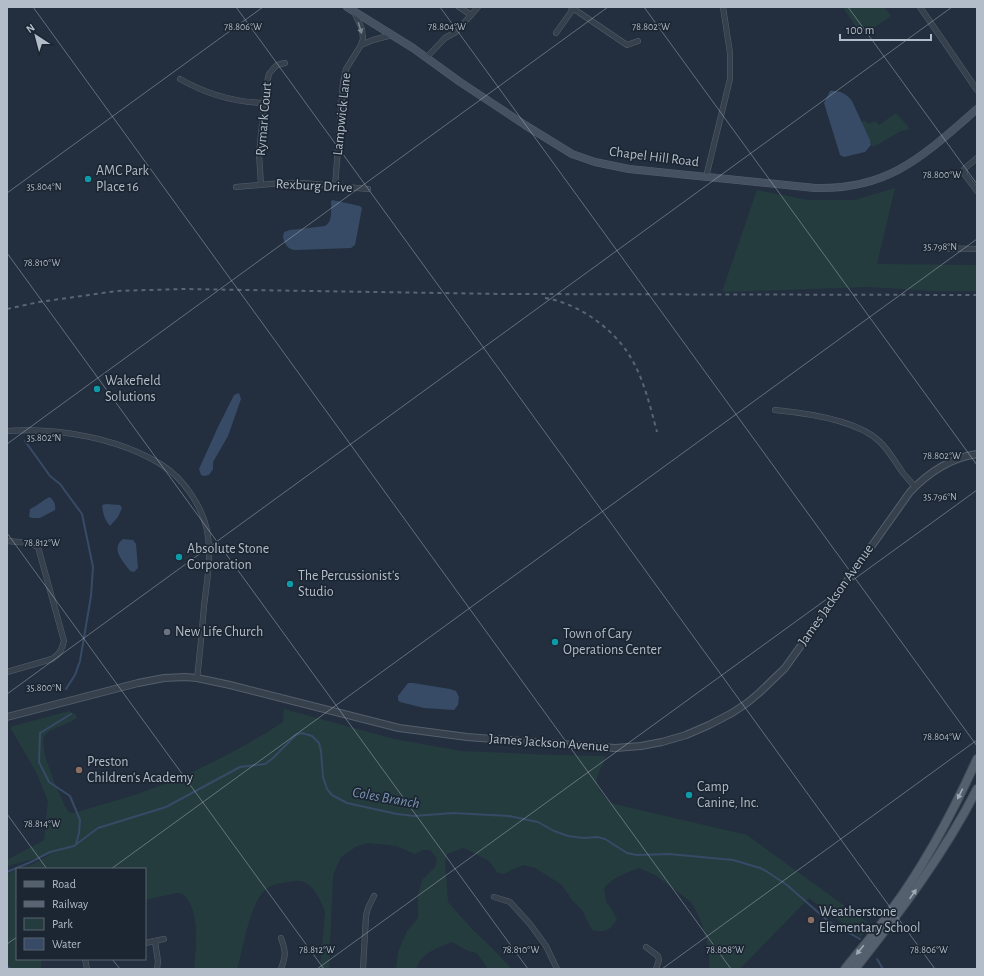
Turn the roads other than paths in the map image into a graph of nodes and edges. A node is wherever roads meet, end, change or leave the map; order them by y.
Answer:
1 (347, 7) edge
2 (459, 7) edge
3 (478, 7) edge
4 (723, 7) edge
5 (920, 7) edge
6 (572, 8) edge
7 (354, 12) junction
8 (471, 15) junction
9 (556, 33) dead end
10 (392, 35) junction
11 (638, 41) dead end
12 (361, 45) junction
13 (426, 58) junction
14 (285, 63) dead end
15 (180, 79) dead end
16 (977, 90) edge
17 (264, 103) junction
18 (977, 109) edge
19 (977, 158) edge
20 (706, 176) junction
21 (262, 185) junction
22 (236, 187) dead end
23 (335, 187) junction
24 (368, 189) dead end
25 (977, 191) edge
26 (929, 248) dead end
27 (977, 249) edge
28 (775, 410) dead end
29 (7, 431) edge
30 (977, 454) edge
31 (915, 487) junction
32 (7, 541) edge
33 (7, 672) edge
34 (196, 678) junction
35 (7, 717) edge
36 (977, 759) edge
37 (977, 789) edge
38 (374, 896) dead end
39 (494, 897) dead end
40 (281, 938) dead end
41 (164, 939) dead end
42 (155, 941) junction
43 (146, 943) edge
44 (646, 947) dead end
45 (157, 969) edge
46 (281, 969) edge
47 (363, 969) edge
48 (557, 969) edge
49 (656, 969) edge
50 (845, 969) edge
51 (855, 969) edge

1 - 7 main road, Chapel Hill Road
2 - 8 street
3 - 8 street
4 - 20 street
5 - 16 street
6 - 9 street
6 - 11 street
7 - 10 main road, Chapel Hill Road
7 -> 12 street
8 - 13 street
10 - 12 street
10 - 13 main road, Chapel Hill Road
12 - 23 street, Lampwick Lane
13 - 20 main road, Chapel Hill Road
14 - 17 street, Rymark Court
15 - 17 street
17 - 21 street, Rymark Court
18 - 20 main road, Chapel Hill Road
19 - 25 street
21 - 22 street, Rexburg Drive
21 - 23 street, Rexburg Drive
23 - 24 street, Rexburg Drive
26 - 27 street
28 - 31 street
29 - 34 street
30 - 31 street, James Jackson Avenue
31 - 34 street, James Jackson Avenue
32 - 33 street
34 - 35 street, James Jackson Avenue
36 -> 50 main road
51 -> 37 main road
38 - 47 street
39 - 48 street
40 - 46 street
41 - 42 street
42 - 43 street
42 - 45 street
44 - 49 street

